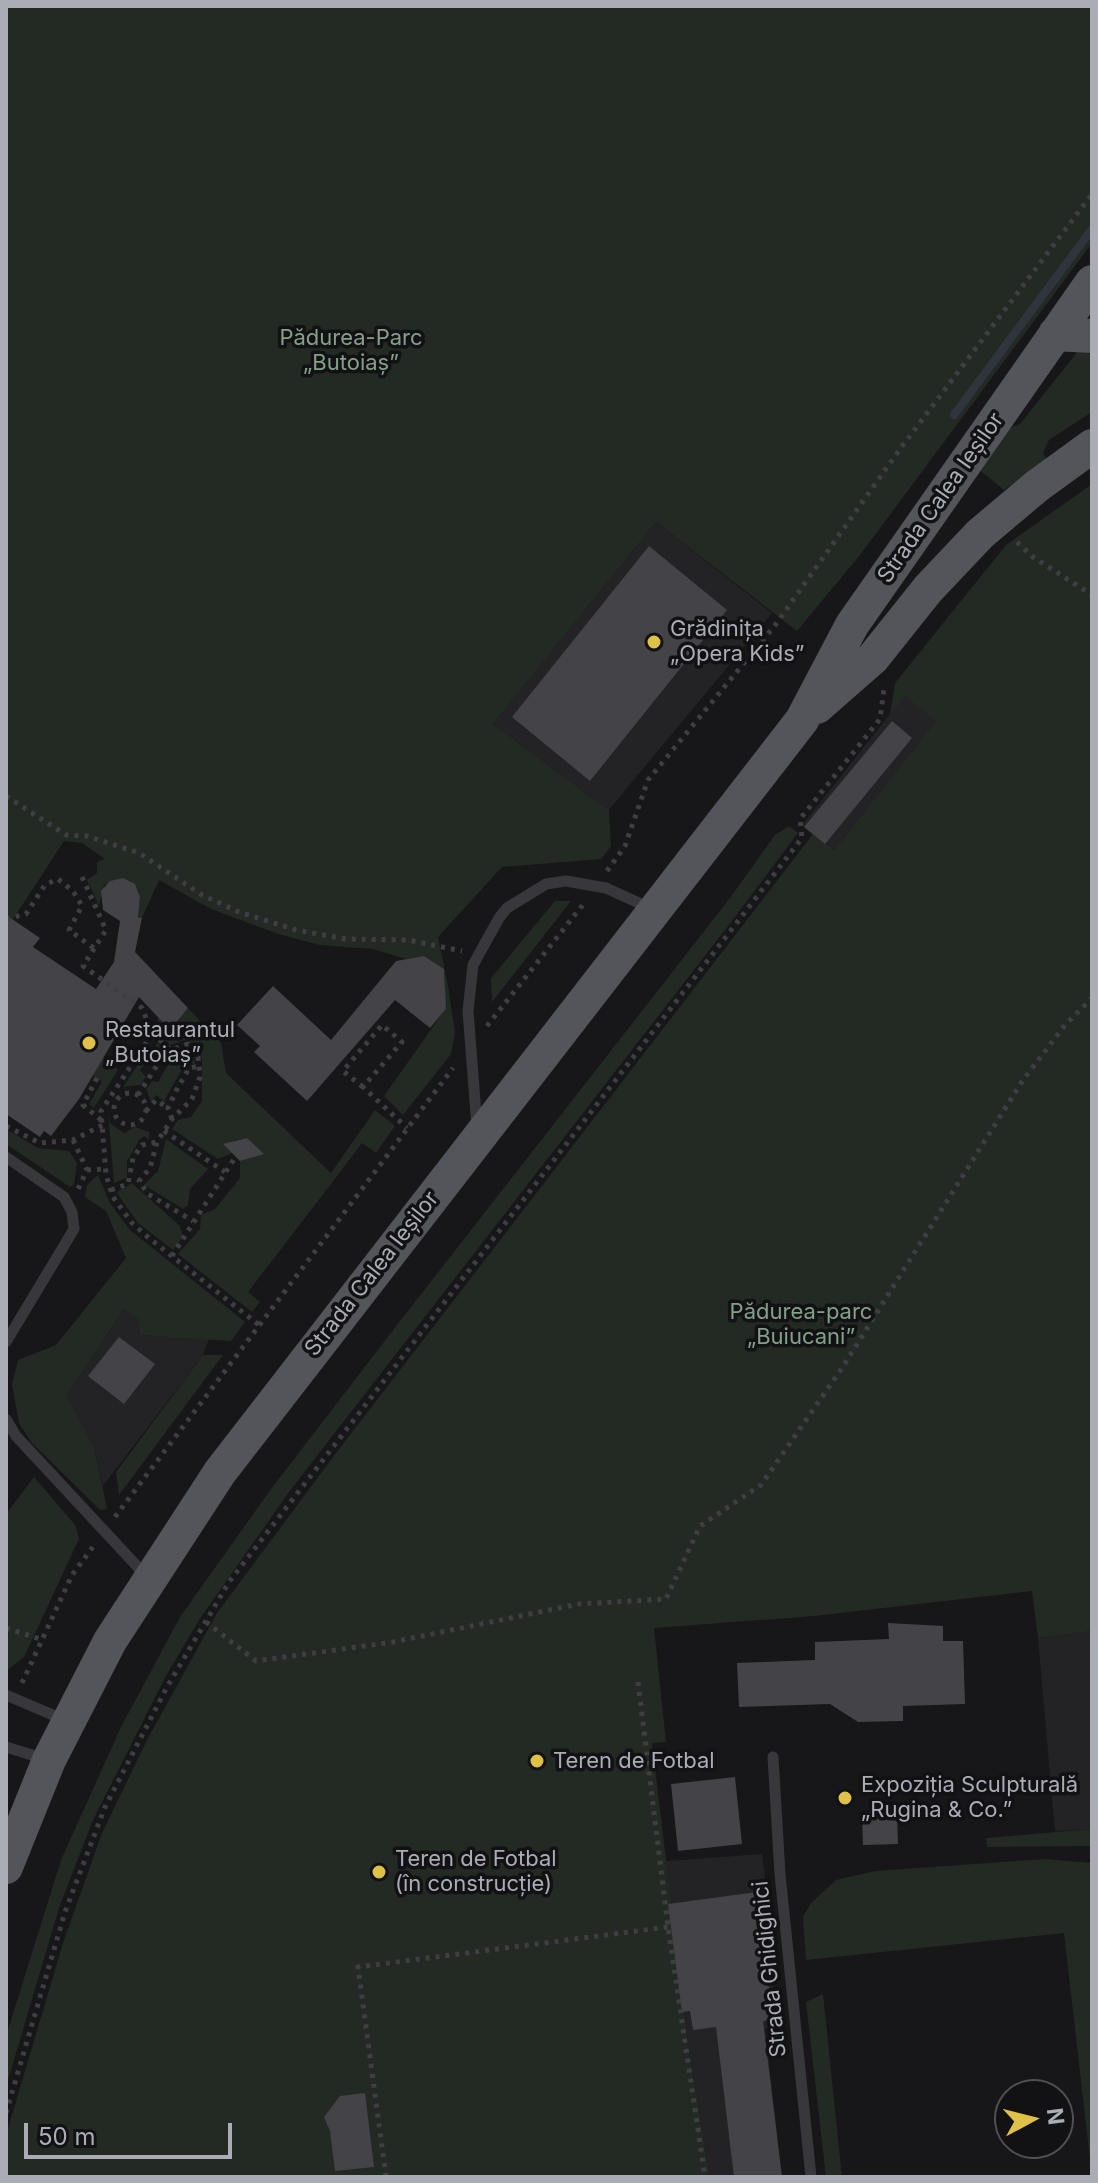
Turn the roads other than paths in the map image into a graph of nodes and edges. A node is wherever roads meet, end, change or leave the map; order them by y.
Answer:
1 (1092, 282) edge
2 (1055, 334) junction
3 (1092, 336) edge
4 (1092, 446) edge
5 (802, 720) junction
6 (652, 910) junction
7 (478, 1137) junction
8 (6, 1157) edge
9 (6, 1342) edge
10 (6, 1419) edge
11 (148, 1579) junction
12 (12, 1697) edge
13 (67, 1721) junction
14 (6, 1747) edge
15 (773, 1757) dead end
16 (49, 1760) junction
17 (6, 1867) edge
18 (811, 2177) edge

1 - 2 main road, Strada Calea Ieșilor
2 - 3 main road
2 - 5 main road, Strada Calea Ieșilor
4 - 5 main road, Strada Calea Ieșilor
5 - 6 main road, Strada Calea Ieșilor
6 - 7 main road, Strada Calea Ieșilor
6 - 7 lane
7 - 11 main road, Strada Calea Ieșilor
8 - 9 lane
10 - 11 lane
11 - 13 main road, Strada Calea Ieșilor
12 - 13 lane
13 - 16 main road, Strada Calea Ieșilor
14 - 16 lane
15 - 18 lane, Strada Ghidighici
16 - 17 main road, Strada Calea Ieșilor

